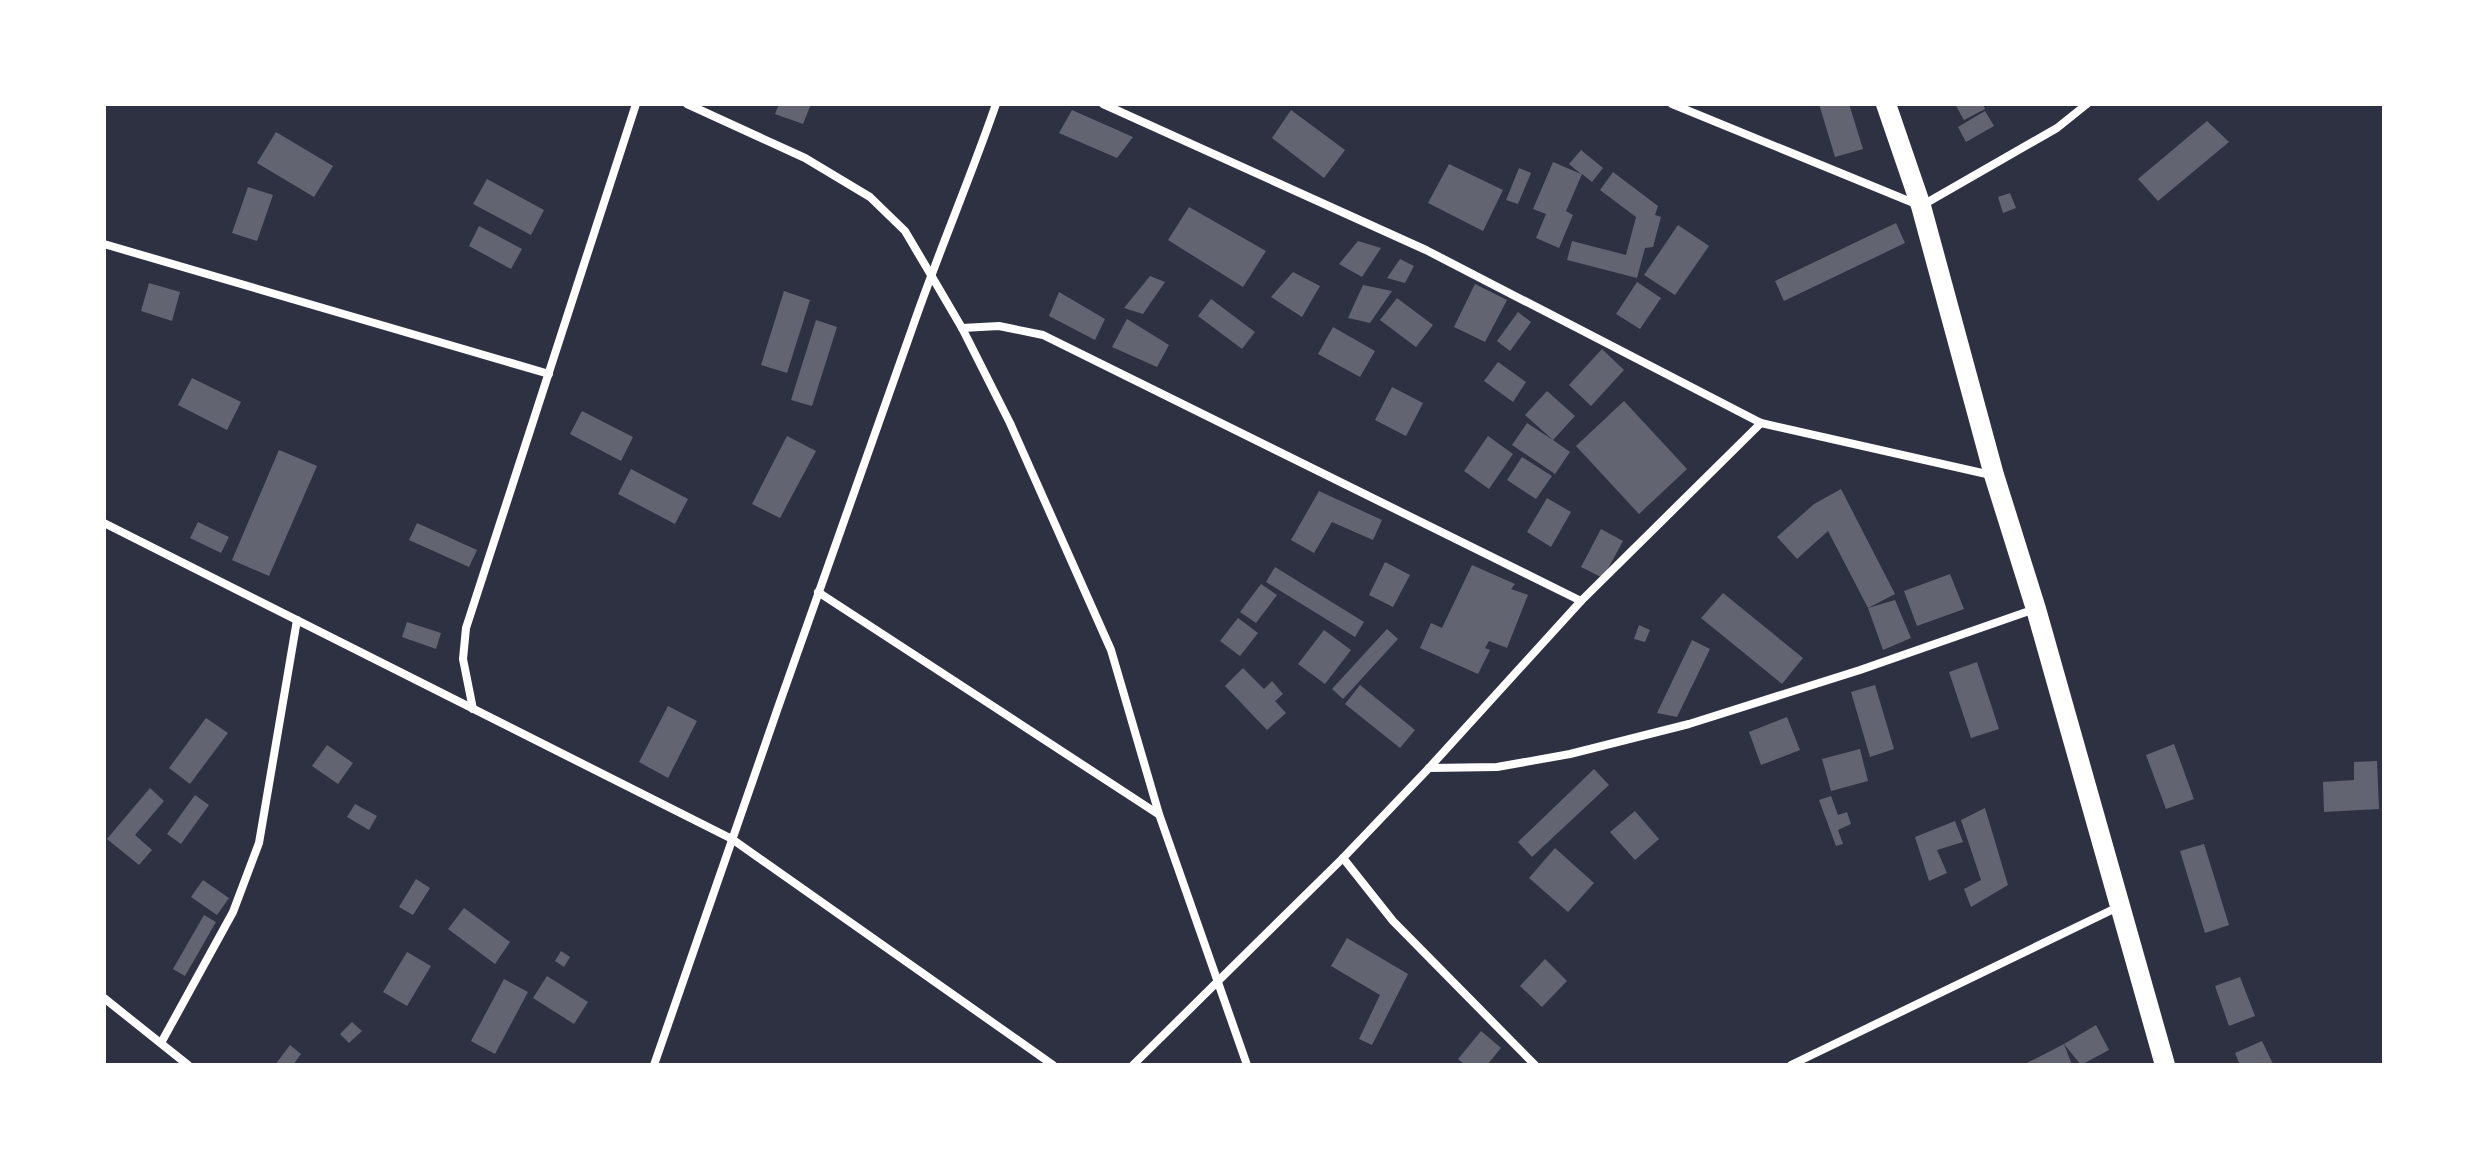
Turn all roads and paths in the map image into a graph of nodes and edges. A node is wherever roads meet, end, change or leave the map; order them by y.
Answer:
1 (636, 104) edge
2 (687, 104) edge
3 (996, 104) edge
4 (1103, 104) edge
5 (1672, 104) edge
6 (1886, 104) edge
7 (2087, 104) edge
8 (1921, 206) junction
9 (104, 244) edge
10 (931, 275) junction
11 (962, 328) junction
12 (549, 374) junction
13 (1761, 423) junction
14 (1994, 475) junction
15 (104, 523) edge
16 (818, 592) junction
17 (1581, 601) junction
18 (2036, 609) junction
19 (297, 620) junction
20 (473, 709) junction
21 (1429, 768) junction
22 (1159, 814) junction
23 (732, 839) junction
24 (1343, 858) junction
25 (2122, 905) junction
26 (1218, 984) junction
27 (104, 998) edge
28 (161, 1043) junction
29 (188, 1065) edge
30 (654, 1065) edge
31 (1053, 1065) edge
32 (1133, 1065) edge
33 (1247, 1065) edge
34 (1535, 1065) edge
35 (1791, 1065) edge
36 (2165, 1065) edge

1 - 12 street
2 - 10 street
3 - 10 street
4 - 13 street
5 - 8 street
6 - 8 main road
7 - 8 street
8 - 14 main road
9 - 12 street
10 - 11 street
10 - 16 street
11 - 17 street
11 - 22 street
12 - 20 street
13 - 14 street
13 - 17 street
14 - 18 main road
15 - 19 street
16 - 22 street
16 - 23 street
17 - 21 street
18 - 21 street
18 - 25 main road
19 - 20 street
19 - 28 street
20 - 23 street
21 - 24 street
22 - 26 street
23 - 30 street
23 - 31 street
24 - 26 street
24 - 34 street
25 - 35 street
25 - 36 main road
26 - 32 street
26 - 33 street
27 - 28 street
28 - 29 street

